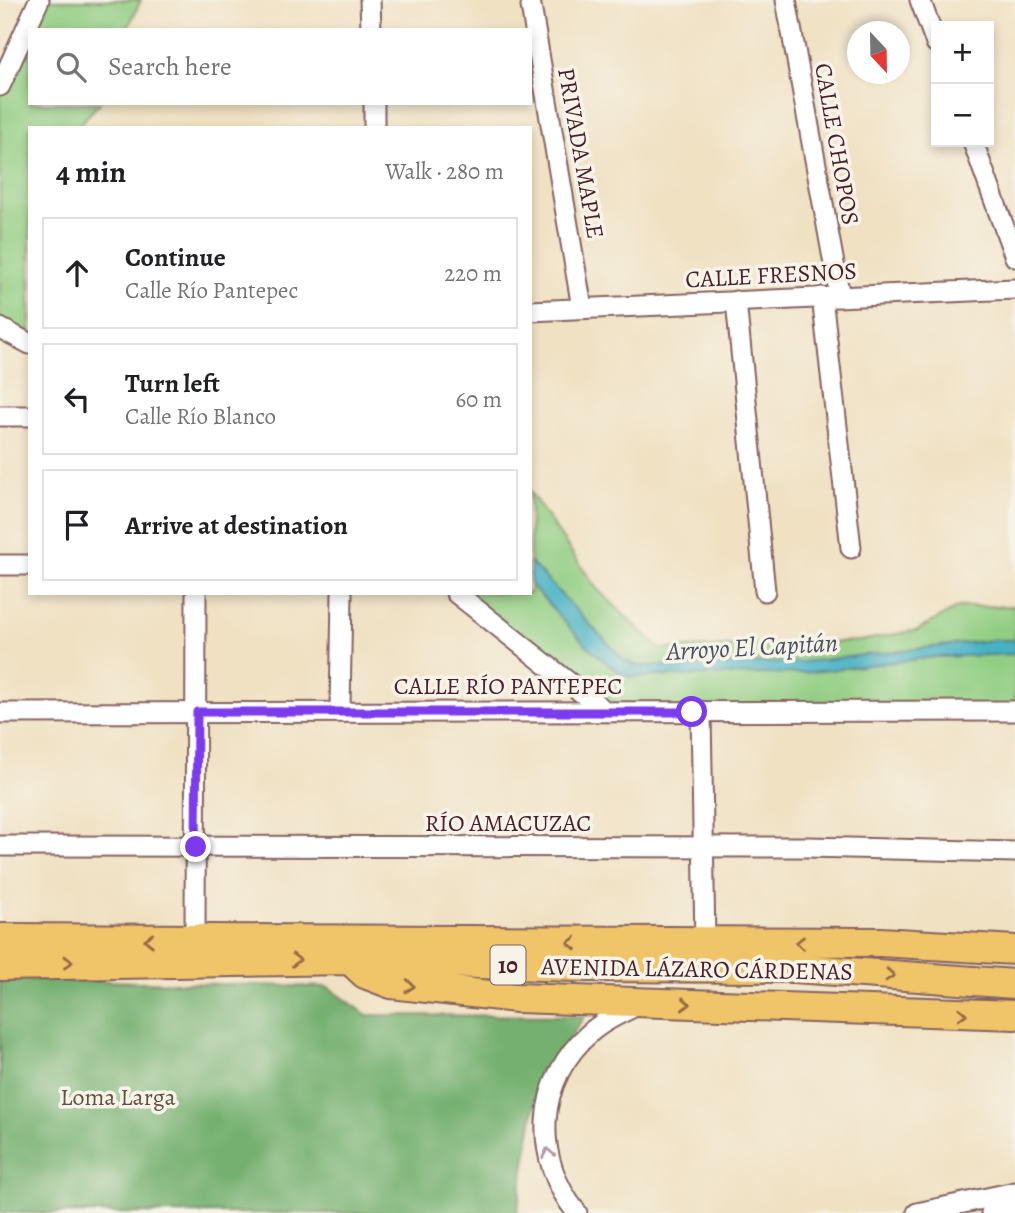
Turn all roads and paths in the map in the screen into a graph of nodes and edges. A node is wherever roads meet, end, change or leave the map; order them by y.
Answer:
1 (39, 0) edge
2 (370, 0) edge
3 (786, 0) edge
4 (920, 0) edge
5 (531, 6) dead end
6 (371, 28) edge
7 (931, 30) edge
8 (8, 54) edge
9 (0, 86) edge
10 (373, 105) edge
11 (374, 126) edge
12 (974, 147) edge
13 (1015, 257) edge
14 (1015, 289) edge
15 (831, 297) junction
16 (736, 301) junction
17 (582, 308) junction
18 (532, 311) edge
19 (0, 328) edge
20 (28, 343) edge
21 (0, 416) edge
22 (28, 416) edge
23 (851, 548) dead end
24 (0, 565) edge
25 (28, 565) edge
26 (765, 591) dead end
27 (196, 595) edge
28 (342, 595) edge
29 (459, 595) edge
30 (340, 710) junction
31 (605, 710) junction
32 (1015, 711) edge
33 (197, 712) junction
34 (701, 712) junction
35 (0, 713) edge
36 (0, 846) edge
37 (196, 847) junction
38 (704, 848) junction
39 (1015, 852) edge
40 (0, 938) edge
41 (195, 940) junction
42 (705, 943) junction
43 (1015, 950) edge
44 (350, 960) junction
45 (0, 966) edge
46 (1015, 984) edge
47 (642, 1002) junction
48 (1015, 1015) edge
49 (1015, 1192) edge
50 (1015, 1208) edge
51 (578, 1213) edge
52 (917, 1213) edge
53 (991, 1213) edge

1 - 8 street
2 - 6 street
3 - 15 street, CALLE CHOPOS
4 - 7 street
5 - 17 street, PRIVADA MAPLE
8 - 9 street
10 - 11 street
12 - 13 street
14 - 15 street, CALLE FRESNOS
15 - 16 street, CALLE FRESNOS
15 - 23 street, CALLE CHOPOS
16 - 17 street, CALLE FRESNOS
16 - 26 street
17 - 18 street, CALLE FRESNOS
19 - 20 street
21 - 22 street
24 - 25 street
27 - 33 street
28 - 30 street
29 - 31 street
30 - 31 street, CALLE RÍO PANTEPEC
30 - 33 street, CALLE RÍO PANTEPEC
31 - 34 street, CALLE RÍO PANTEPEC
32 - 34 street, CALLE RÍO PANTEPEC
33 - 35 street, CALLE RÍO PANTEPEC
33 - 37 street
34 - 38 street
36 - 37 street, RÍO AMACUZAC
37 - 38 street, RÍO AMACUZAC
37 - 41 street
38 - 39 street, RÍO AMACUZAC
38 - 42 street
41 -> 40 highway, AVENIDA LÁZARO CÁRDENAS / 10
42 -> 41 highway, AVENIDA LÁZARO CÁRDENAS / 10
43 -> 42 highway, AVENIDA LÁZARO CÁRDENAS / 10
45 -> 44 highway, AVENIDA LÁZARO CÁRDENAS / 10
44 -> 46 highway, AVENIDA LÁZARO CÁRDENAS / 10
44 -> 47 highway
47 -> 48 highway
51 -> 47 street
49 - 52 street
50 - 53 street

